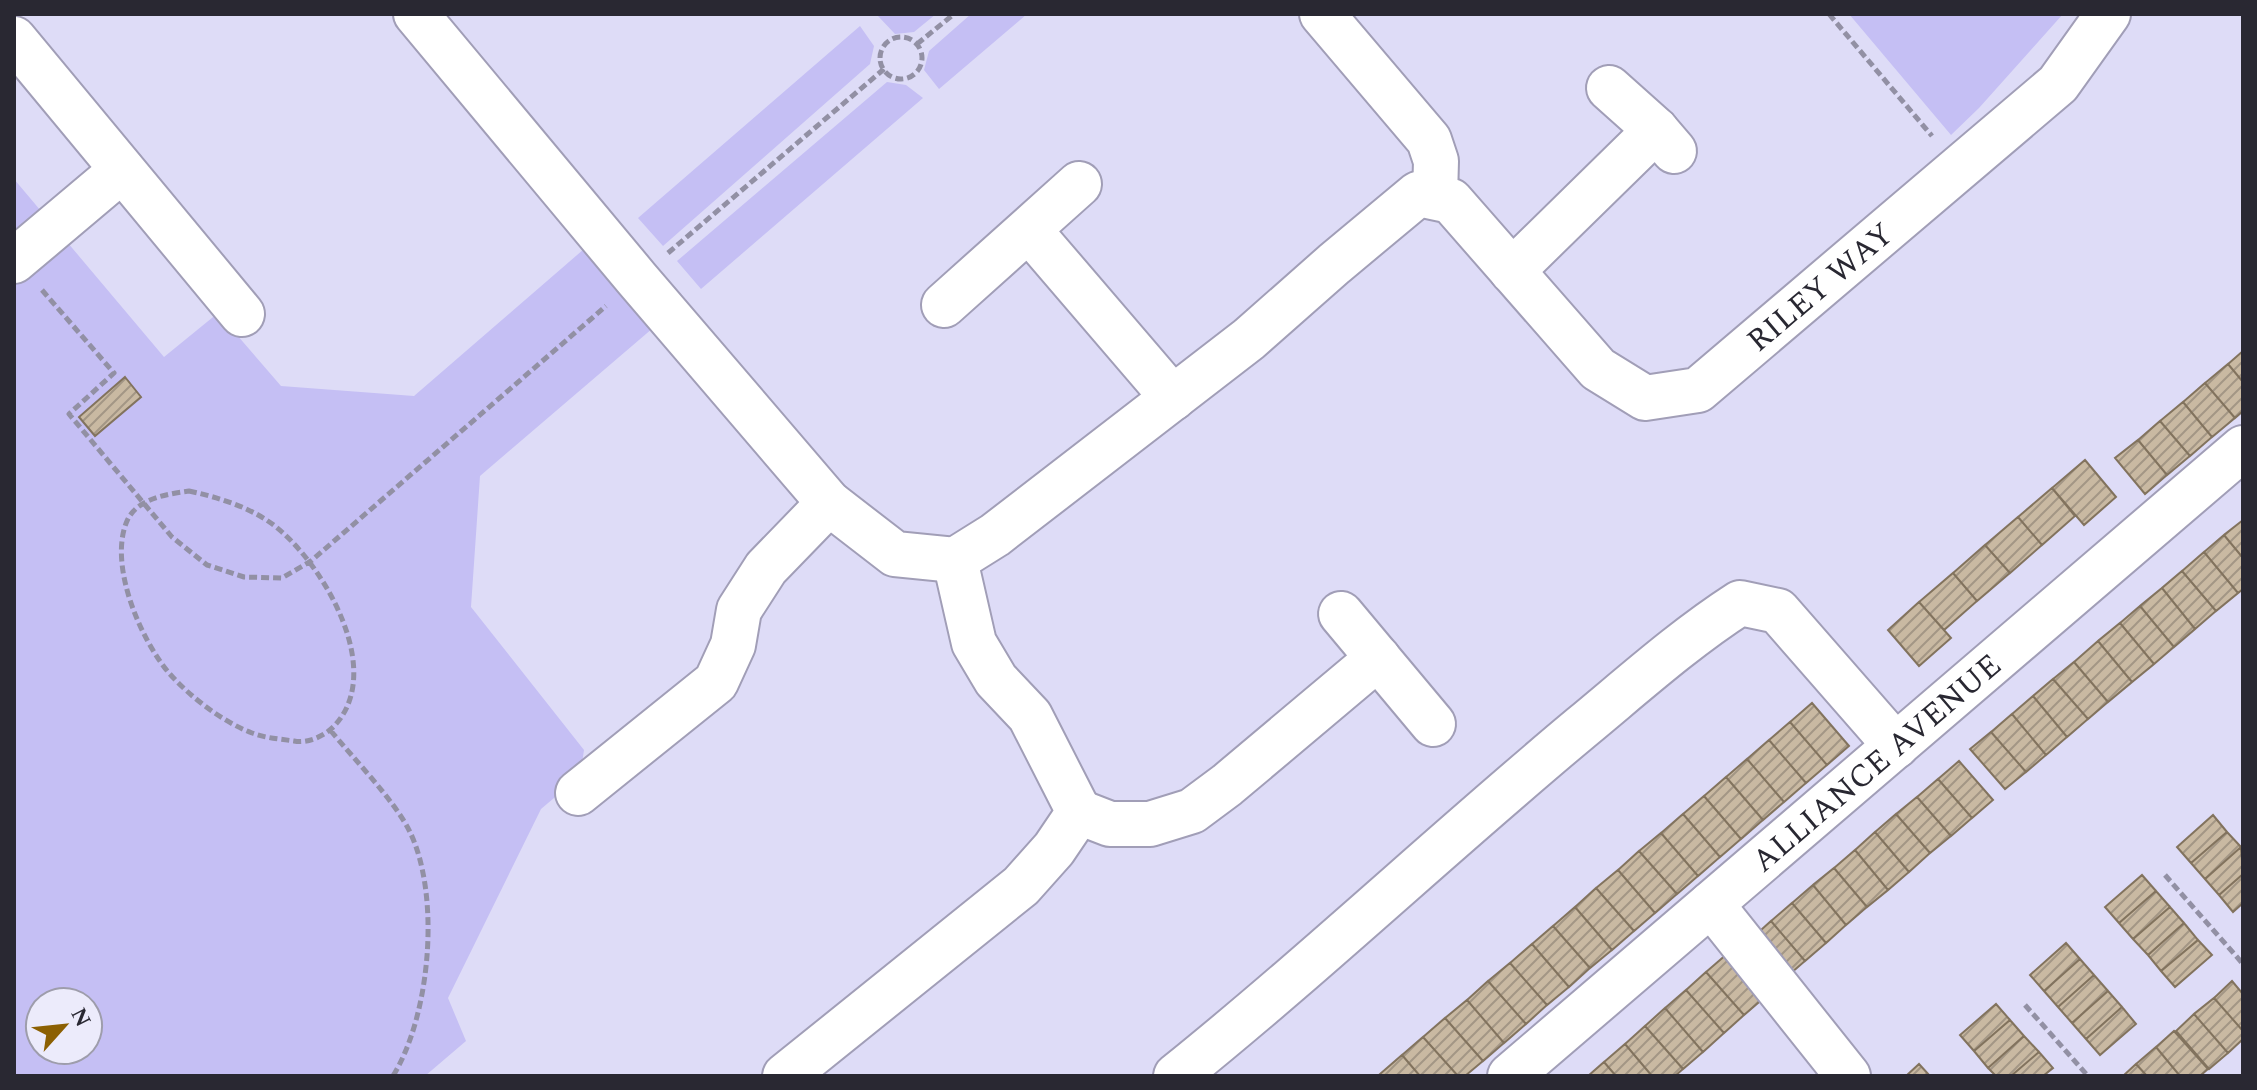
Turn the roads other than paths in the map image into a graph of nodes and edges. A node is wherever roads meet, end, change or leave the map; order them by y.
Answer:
1 (416, 14) edge
2 (2108, 14) edge
3 (1324, 15) edge
4 (14, 39) edge
5 (1609, 88) dead end
6 (122, 170) junction
7 (1079, 184) dead end
8 (1435, 197) junction
9 (1029, 230) junction
10 (15, 260) edge
11 (1512, 271) junction
12 (944, 305) dead end
13 (242, 314) dead end
14 (1173, 398) junction
15 (2243, 448) edge
16 (829, 503) junction
17 (955, 560) junction
18 (1341, 614) dead end
19 (1378, 658) junction
20 (1433, 724) dead end
21 (1896, 746) junction
22 (578, 793) dead end
23 (1079, 812) junction
24 (1711, 904) junction
25 (785, 1076) edge
26 (1176, 1076) edge
27 (1510, 1076) edge
28 (1848, 1076) edge

1 - 16 street
2 - 11 street, RILEY WAY
3 - 8 street
4 - 6 street
5 - 11 street
6 - 10 street
6 - 13 street
7 - 9 street
8 - 11 street, RILEY WAY
8 - 14 street
9 - 12 street
9 - 14 street
14 - 17 street
15 - 21 street, ALLIANCE AVENUE
16 - 17 street
16 - 22 street
17 - 23 street
18 - 19 street
19 - 20 street
19 - 23 street
21 - 24 street, ALLIANCE AVENUE
21 - 26 street
23 - 25 street
24 - 27 street, ALLIANCE AVENUE
24 - 28 street

